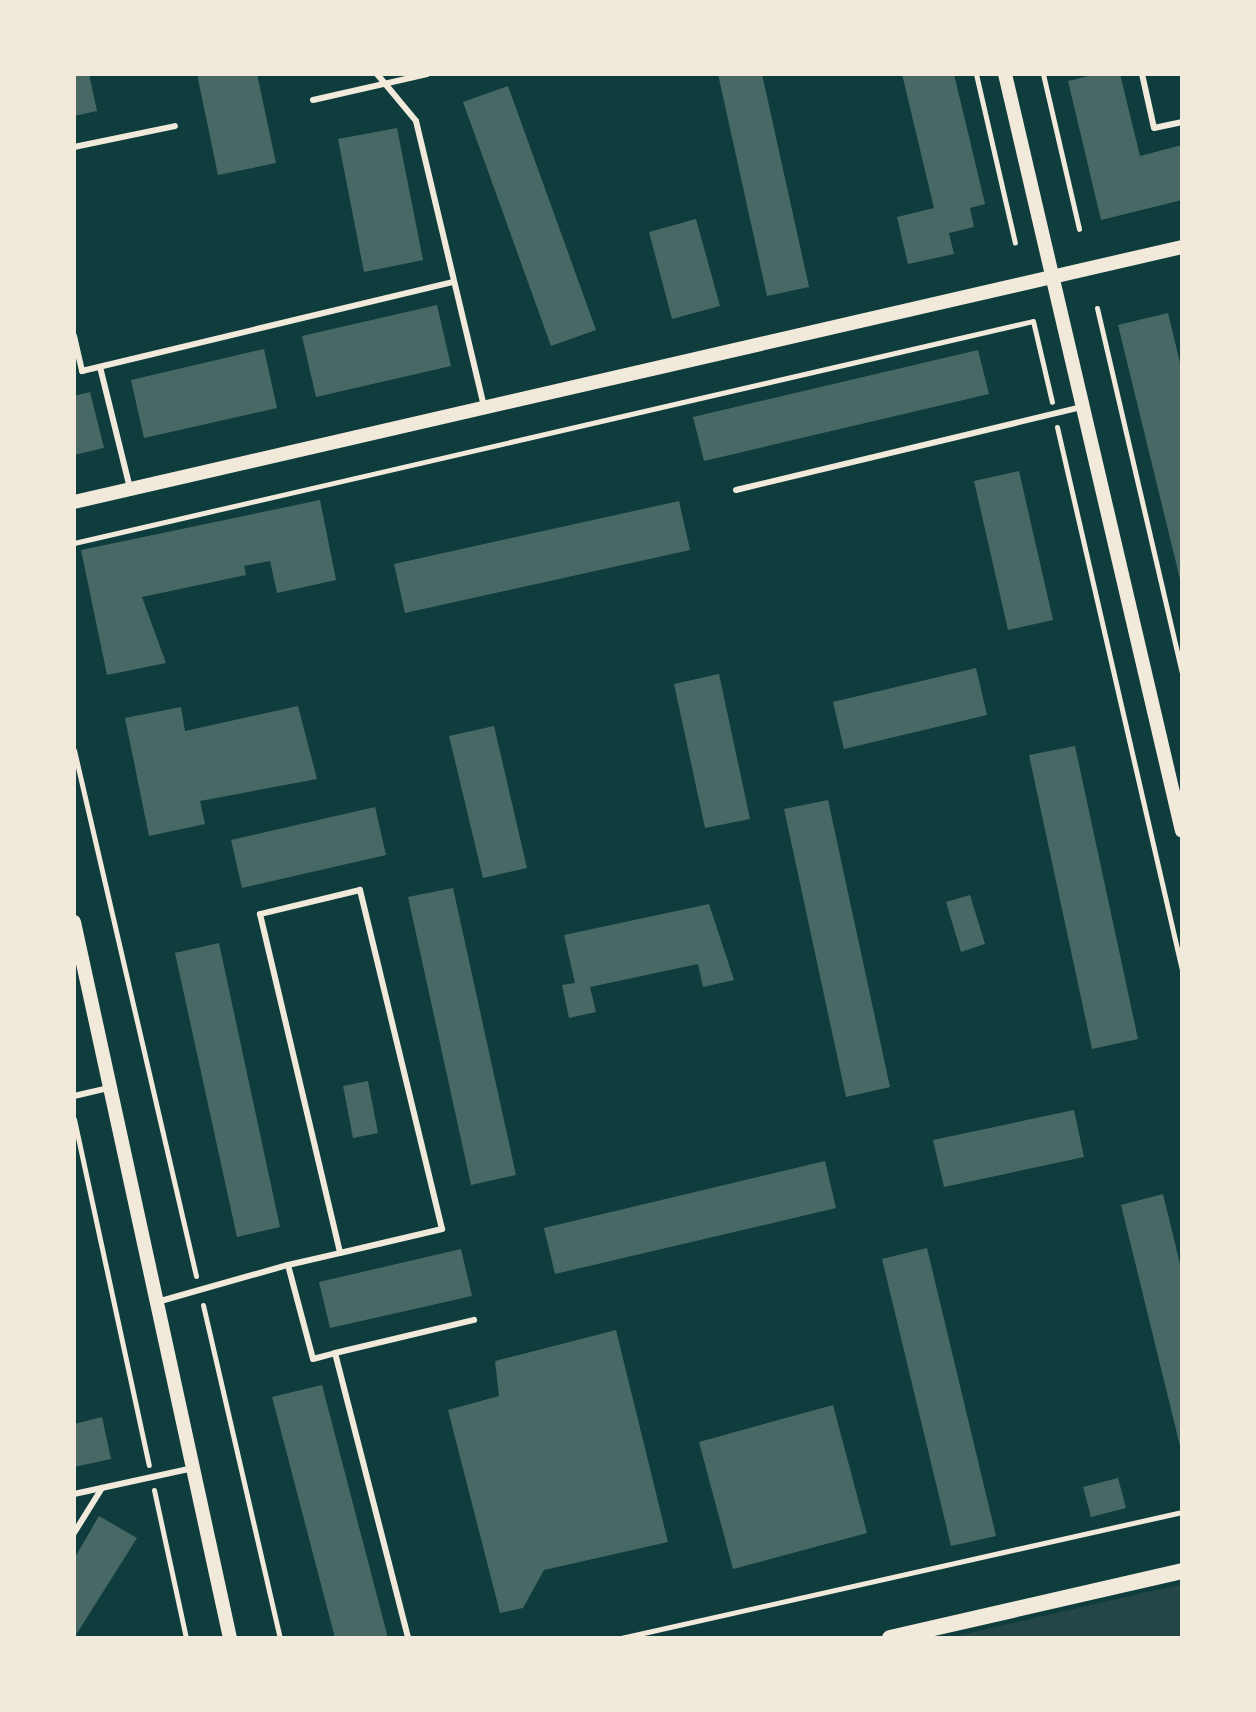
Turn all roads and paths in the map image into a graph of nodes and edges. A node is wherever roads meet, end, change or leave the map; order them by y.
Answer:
1 (377, 74) edge
2 (427, 74) edge
3 (976, 74) edge
4 (1005, 74) edge
5 (1043, 74) edge
6 (1142, 74) edge
7 (379, 85) junction
8 (313, 100) dead end
9 (1182, 122) edge
10 (175, 126) dead end
11 (74, 147) edge
12 (1079, 229) dead end
13 (1015, 243) dead end
14 (1182, 247) edge
15 (1052, 277) junction
16 (454, 282) junction
17 (1097, 308) dead end
18 (74, 336) edge
19 (100, 367) junction
20 (484, 407) junction
21 (1083, 407) junction
22 (1054, 414) junction
23 (131, 489) junction
24 (736, 490) dead end
25 (74, 502) edge
26 (74, 543) edge
27 (1182, 672) edge
28 (74, 750) edge
29 (1182, 831) edge
30 (74, 922) edge
31 (1182, 970) edge
32 (110, 1088) junction
33 (74, 1096) edge
34 (74, 1119) edge
35 (340, 1253) junction
36 (288, 1265) junction
37 (199, 1289) junction
38 (157, 1302) junction
39 (474, 1320) dead end
40 (335, 1353) junction
41 (193, 1468) junction
42 (152, 1477) junction
43 (102, 1488) junction
44 (74, 1494) edge
45 (1182, 1512) edge
46 (74, 1533) edge
47 (1182, 1571) edge
48 (186, 1638) edge
49 (230, 1638) edge
50 (280, 1638) edge
51 (408, 1638) edge
52 (621, 1638) edge
53 (890, 1638) edge

1 - 7 lane
2 - 7 lane
3 - 13 path
4 - 15 street
5 - 12 path
6 - 9 lane
7 - 8 lane
7 - 16 lane
10 - 11 lane
14 - 15 street
15 - 20 street
15 - 21 street
16 - 19 lane
16 - 20 lane
17 - 27 path
18 - 19 lane
19 - 23 lane
20 - 23 street
21 - 22 lane
21 - 29 street
22 - 24 lane
22 - 26 path
22 - 31 path
23 - 25 street
28 - 37 path
30 - 32 street
32 - 33 lane
32 - 38 street
34 - 42 path
35 - 35 lane
35 - 36 lane
36 - 37 lane
36 - 40 lane
37 - 38 lane
37 - 50 path
38 - 41 street
39 - 40 lane
40 - 51 lane
41 - 42 lane
41 - 49 street
42 - 43 lane
42 - 48 path
43 - 44 lane
43 - 46 lane
45 - 52 path
47 - 53 main road

